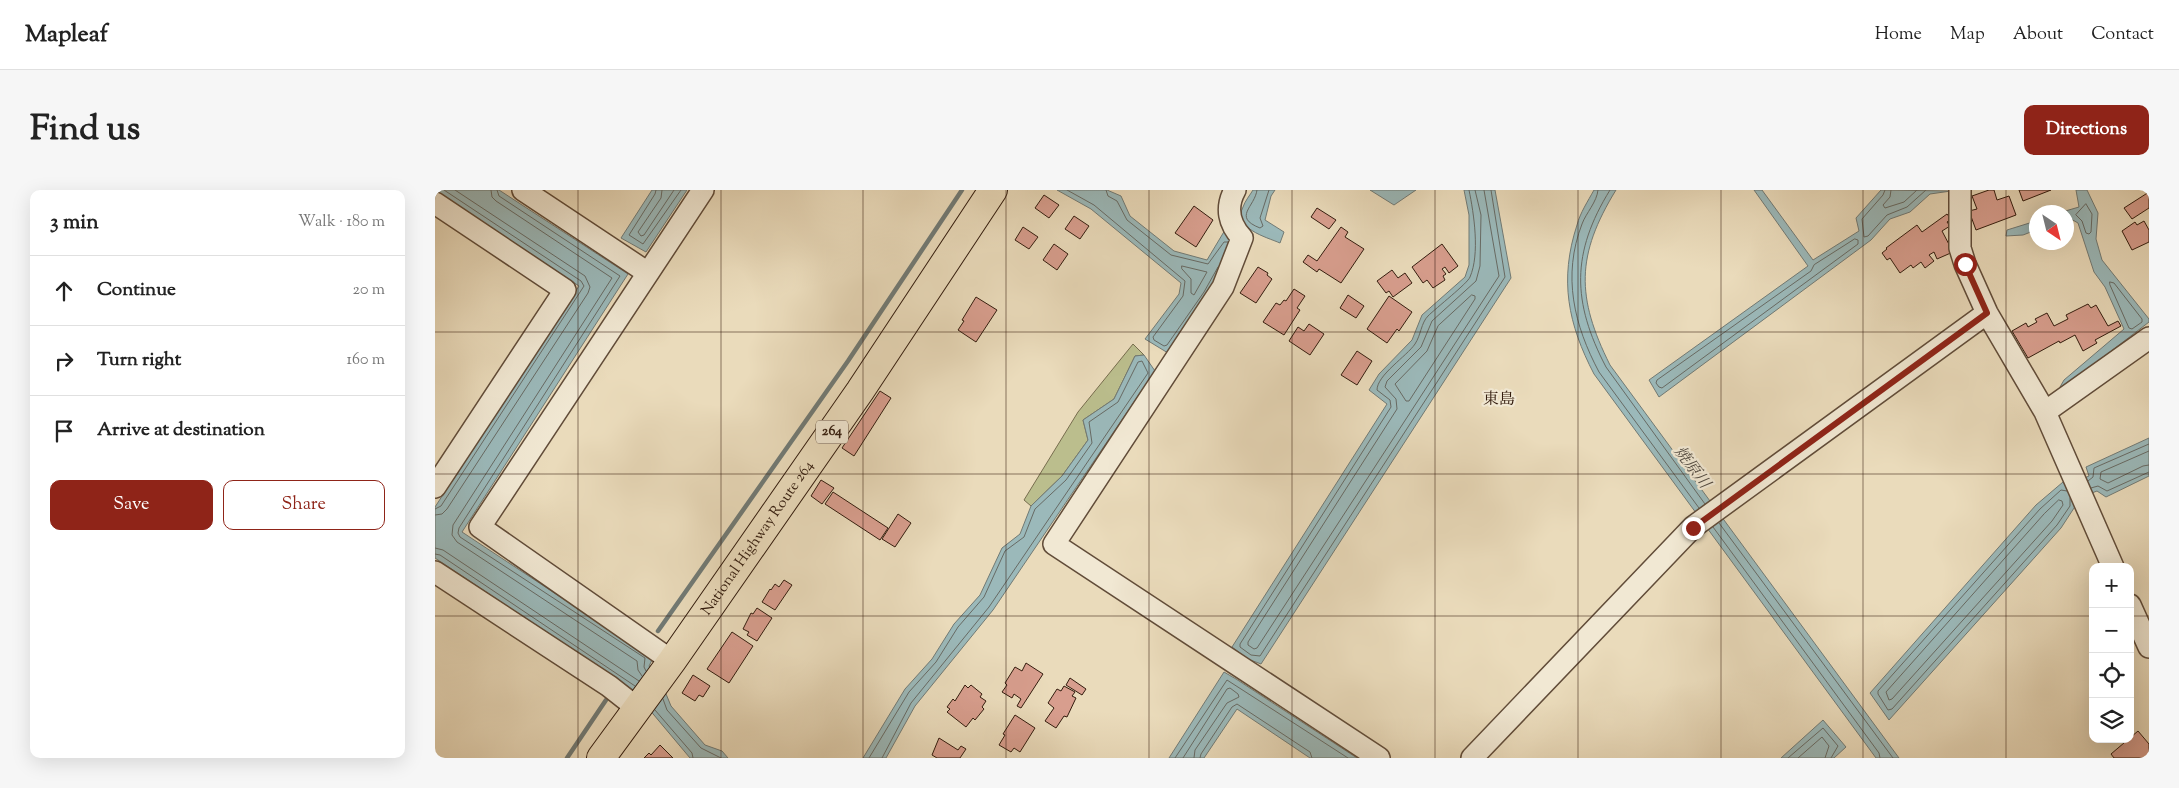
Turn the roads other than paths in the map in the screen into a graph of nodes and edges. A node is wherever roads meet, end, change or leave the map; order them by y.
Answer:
1 (523, 190) edge
2 (703, 190) edge
3 (993, 190) edge
4 (1235, 190) edge
5 (1960, 190) edge
6 (435, 203) edge
7 (648, 273) junction
8 (1987, 313) junction
9 (2149, 338) edge
10 (2045, 412) junction
11 (435, 487) edge
12 (2111, 563) edge
13 (435, 572) edge
14 (2131, 608) edge
15 (2149, 647) edge
16 (668, 666) junction
17 (637, 708) junction
18 (601, 758) edge
19 (1379, 758) edge
20 (1472, 758) edge

1 - 7 street
2 - 7 street
3 - 16 highway, National Highway Route 264 / 264
4 - 19 street
5 - 8 street
6 - 11 street
7 - 16 street
8 - 10 street
8 - 20 street
9 - 10 street
10 - 12 street
13 - 17 street
14 - 15 street
16 - 17 highway, National Highway Route 264 / 264
17 - 18 highway, National Highway Route 264 / 264

